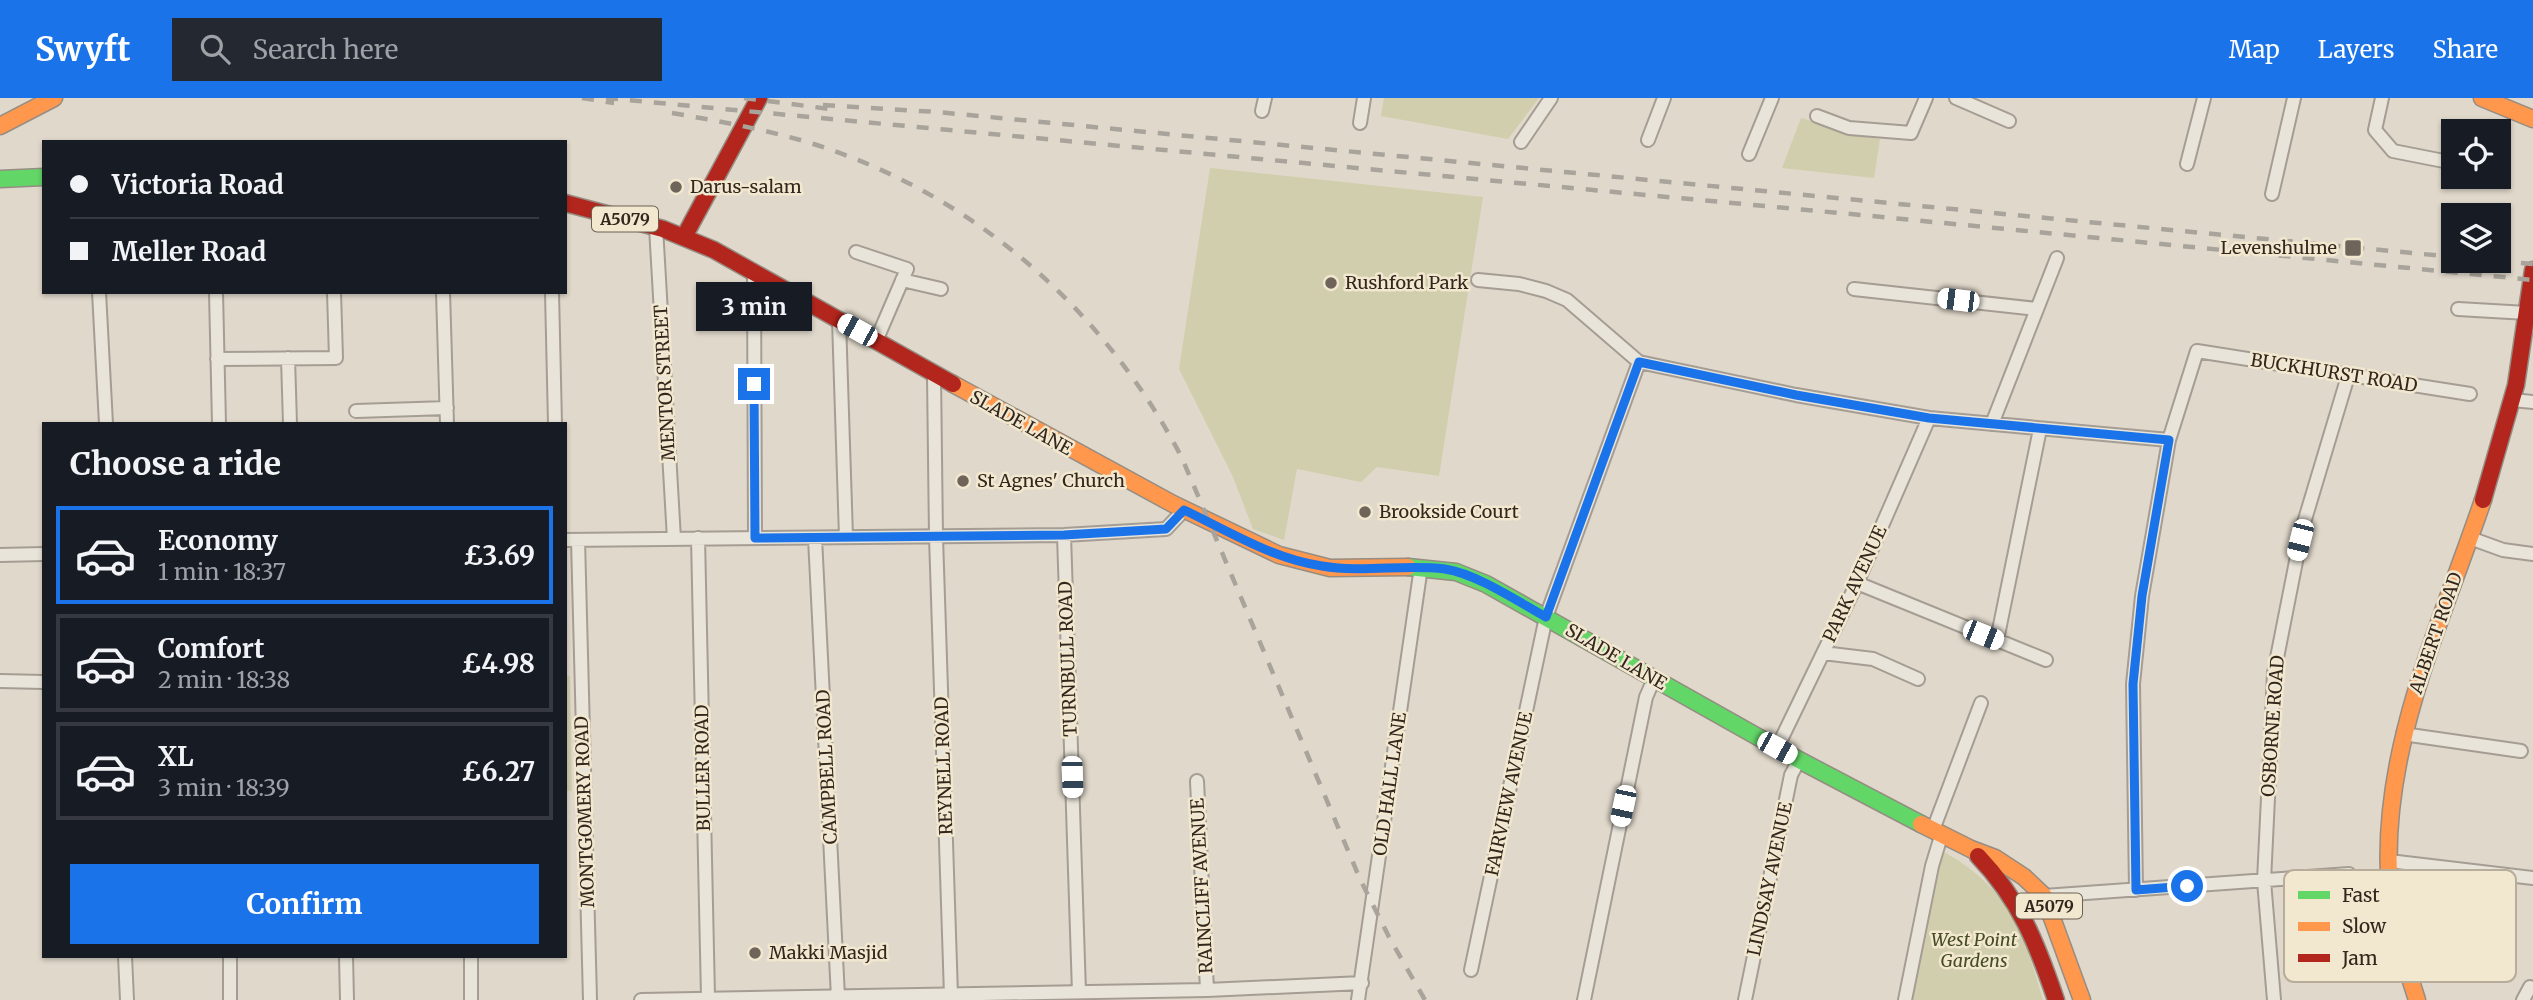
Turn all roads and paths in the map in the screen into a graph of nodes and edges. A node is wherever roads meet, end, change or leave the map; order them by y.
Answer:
1 (54, 98) edge
2 (759, 98) edge
3 (1364, 98) edge
4 (1551, 98) edge
5 (1664, 98) edge
6 (1772, 98) edge
7 (1926, 98) edge
8 (1956, 98) edge
9 (2204, 98) edge
10 (2294, 98) edge
11 (2382, 98) edge
12 (2482, 98) edge
13 (1817, 116) dead end
14 (2533, 119) edge
15 (2009, 121) dead end
16 (1360, 123) dead end
17 (0, 125) edge
18 (1648, 140) dead end
19 (1521, 142) dead end
20 (1749, 154) dead end
21 (2441, 160) edge
22 (2187, 164) dead end
23 (42, 177) edge
24 (0, 179) edge
25 (2272, 194) dead end
26 (567, 204) edge
27 (656, 228) junction
28 (684, 237) junction
29 (856, 253) dead end
30 (2057, 258) dead end
31 (2533, 270) edge
32 (754, 272) junction
33 (1479, 280) dead end
34 (902, 281) junction
35 (941, 289) dead end
36 (1854, 289) dead end
37 (99, 294) edge
38 (216, 294) edge
39 (334, 294) edge
40 (443, 294) edge
41 (552, 294) edge
42 (2037, 309) junction
43 (2458, 309) dead end
44 (2527, 313) junction
45 (839, 320) junction
46 (876, 341) junction
47 (288, 358) junction
48 (217, 359) junction
49 (1639, 362) junction
50 (934, 375) junction
51 (2348, 376) junction
52 (2470, 394) dead end
53 (2513, 400) junction
54 (2533, 402) edge
55 (447, 408) junction
56 (356, 411) dead end
57 (1929, 418) junction
58 (106, 422) edge
59 (219, 422) edge
60 (290, 422) edge
61 (447, 422) edge
62 (555, 422) edge
63 (1992, 424) junction
64 (2040, 429) junction
65 (2169, 440) junction
66 (1184, 510) junction
67 (1064, 535) junction
68 (846, 537) junction
69 (936, 537) junction
70 (698, 538) junction
71 (755, 538) junction
72 (816, 538) junction
73 (2470, 538) junction
74 (674, 539) junction
75 (572, 540) edge
76 (42, 554) edge
77 (2533, 554) edge
78 (0, 555) edge
79 (1421, 568) junction
80 (1857, 583) junction
81 (1546, 617) junction
82 (1997, 640) junction
83 (1823, 653) junction
84 (2046, 660) dead end
85 (1654, 679) junction
86 (1918, 679) dead end
87 (0, 681) edge
88 (42, 682) edge
89 (1981, 703) dead end
90 (2403, 734) junction
91 (1777, 748) junction
92 (2521, 751) dead end
93 (1799, 760) junction
94 (1197, 781) dead end
95 (1937, 832) junction
96 (1971, 849) junction
97 (2389, 861) junction
98 (2389, 870) edge
99 (2465, 870) edge
100 (2284, 879) edge
101 (2264, 881) junction
102 (2136, 890) junction
103 (2043, 896) junction
104 (2034, 934) junction
105 (125, 958) edge
106 (230, 958) edge
107 (346, 958) edge
108 (471, 958) edge
109 (1471, 970) dead end
110 (2412, 982) edge
111 (1362, 983) junction
112 (2530, 987) dead end
113 (1207, 990) junction
114 (1079, 992) junction
115 (951, 995) junction
116 (708, 997) junction
117 (838, 997) junction
118 (1587, 999) edge
119 (127, 1000) edge
120 (230, 1000) edge
121 (347, 1000) edge
122 (471, 1000) edge
123 (590, 1000) edge
124 (641, 1000) edge
125 (1358, 1000) edge
126 (1745, 1000) edge
127 (1905, 1000) edge
128 (2056, 1000) edge
129 (2082, 1000) edge
130 (2274, 1000) edge
131 (2417, 1000) edge
132 (2523, 1000) edge

1 - 17 main road
2 - 28 main road
3 - 16 street
4 - 19 street
5 - 18 street
6 - 20 street
7 - 13 street
8 - 15 street
9 - 22 street
10 - 25 street
11 - 21 street
12 - 14 main road
23 - 24 main road
26 - 27 main road, SLADE LANE / A5079
27 - 28 main road, SLADE LANE / A5079
27 - 74 street, MENTOR STREET
28 - 32 main road, SLADE LANE / A5079
29 - 34 street
30 - 42 street
31 - 44 main road, ALBERT ROAD
32 - 45 main road, SLADE LANE / A5079
32 - 71 street
33 - 49 street
34 - 35 street
34 - 46 street
36 - 42 street
37 - 58 street
38 - 48 street
39 - 47 street
40 - 55 street
41 - 62 street
42 - 63 street
43 - 44 street
44 - 53 main road, ALBERT ROAD
45 - 46 main road, SLADE LANE / A5079
45 - 68 street
46 - 50 main road, SLADE LANE / A5079
47 - 48 street
47 - 60 street
48 - 59 street
49 - 57 street
49 - 81 street, FAIRVIEW AVENUE
50 - 66 main road, SLADE LANE / A5079
50 - 69 street, REYNELL ROAD
51 - 52 street, BUCKHURST ROAD
51 - 65 street, BUCKHURST ROAD
51 - 101 street, OSBORNE ROAD
53 - 54 street
53 - 73 main road, ALBERT ROAD
55 - 56 street
55 - 61 street
57 - 63 street
57 - 80 street, PARK AVENUE
63 - 64 street
64 - 65 street
64 - 82 street
65 - 102 street
66 - 67 street
66 - 79 main road, SLADE LANE / A5079
67 - 69 street
67 - 114 street, TURNBULL ROAD
68 - 69 street
68 - 72 street
69 - 115 street, REYNELL ROAD
70 - 71 street
70 - 74 street
70 - 116 street, BULLER ROAD
71 - 72 street
72 - 117 street, CAMPBELL ROAD
73 - 77 street
73 - 90 main road, ALBERT ROAD
74 - 75 street
75 - 123 street, MONTGOMERY ROAD
76 - 78 street
79 - 81 main road, SLADE LANE / A5079
79 - 111 street, OLD HALL LANE
80 - 82 street
80 - 83 street, PARK AVENUE
81 - 85 main road, SLADE LANE / A5079
81 - 109 street, FAIRVIEW AVENUE
82 - 84 street
83 - 86 street
83 - 91 street, PARK AVENUE
85 - 91 main road, SLADE LANE / A5079
85 - 118 street
87 - 88 street
89 - 95 street
90 - 92 street
90 - 97 main road, ALBERT ROAD
91 - 93 main road, SLADE LANE / A5079
93 - 95 main road, SLADE LANE / A5079
93 - 126 street, LINDSAY AVENUE
94 - 113 street, RAINCLIFF AVENUE
95 - 96 main road, SLADE LANE / A5079
95 - 127 street
96 - 103 main road, SLADE LANE / A5079
96 - 104 main road, SLADE LANE / A5079
97 - 98 main road, ALBERT ROAD
97 - 99 street
100 - 101 street
101 - 102 street
101 - 130 street, OSBORNE ROAD
102 - 103 street
103 - 104 main road
103 - 129 main road, SLADE LANE / A5079
104 - 128 main road, SLADE LANE / A5079
105 - 119 street
106 - 120 street
107 - 121 street
108 - 122 street
110 - 131 main road, ALBERT ROAD
111 - 113 street
111 - 125 street, OLD HALL LANE
112 - 132 street
113 - 114 street
114 - 115 street
115 - 117 street
116 - 117 street
116 - 124 street

